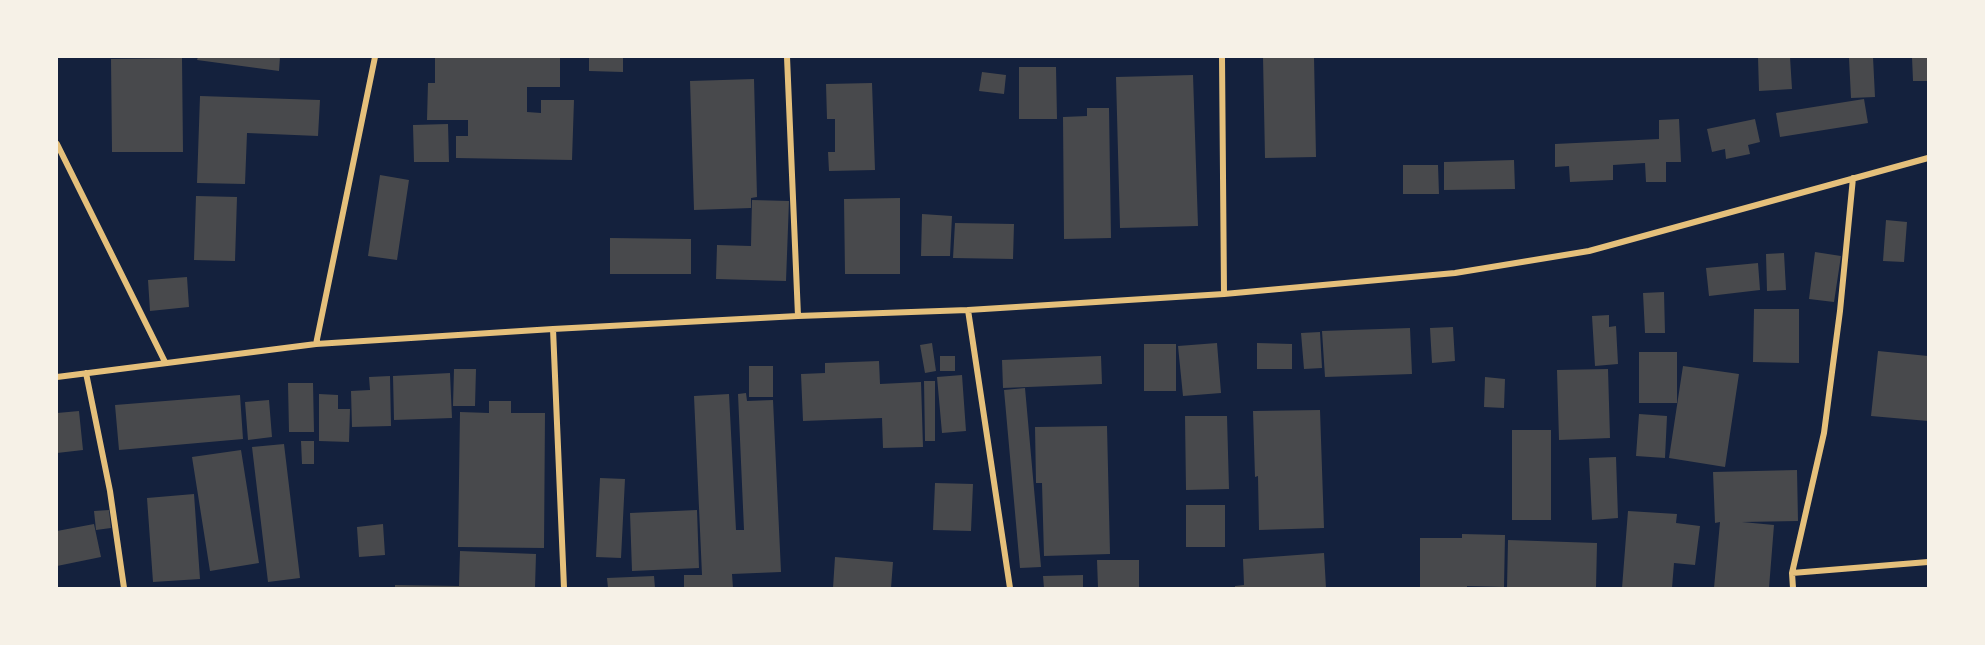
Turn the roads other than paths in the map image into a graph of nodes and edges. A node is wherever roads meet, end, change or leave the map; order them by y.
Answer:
1 (375, 57) edge
2 (787, 57) edge
3 (1222, 57) edge
4 (57, 144) edge
5 (1928, 158) edge
6 (1853, 178) junction
7 (1224, 294) junction
8 (968, 310) junction
9 (798, 316) junction
10 (553, 328) junction
11 (316, 344) junction
12 (165, 362) junction
13 (86, 373) junction
14 (57, 377) edge
15 (1928, 562) edge
16 (1791, 573) junction
17 (124, 588) edge
18 (564, 588) edge
19 (1010, 588) edge
20 (1793, 588) edge

1 - 11 street
2 - 9 street
3 - 7 street
4 - 12 street
5 - 6 street
6 - 7 street
6 - 16 street
7 - 8 street
8 - 9 street
8 - 19 street
9 - 10 street
10 - 11 street
10 - 18 street
11 - 12 street
12 - 13 street
13 - 14 street
13 - 17 street
15 - 16 street
16 - 20 street

